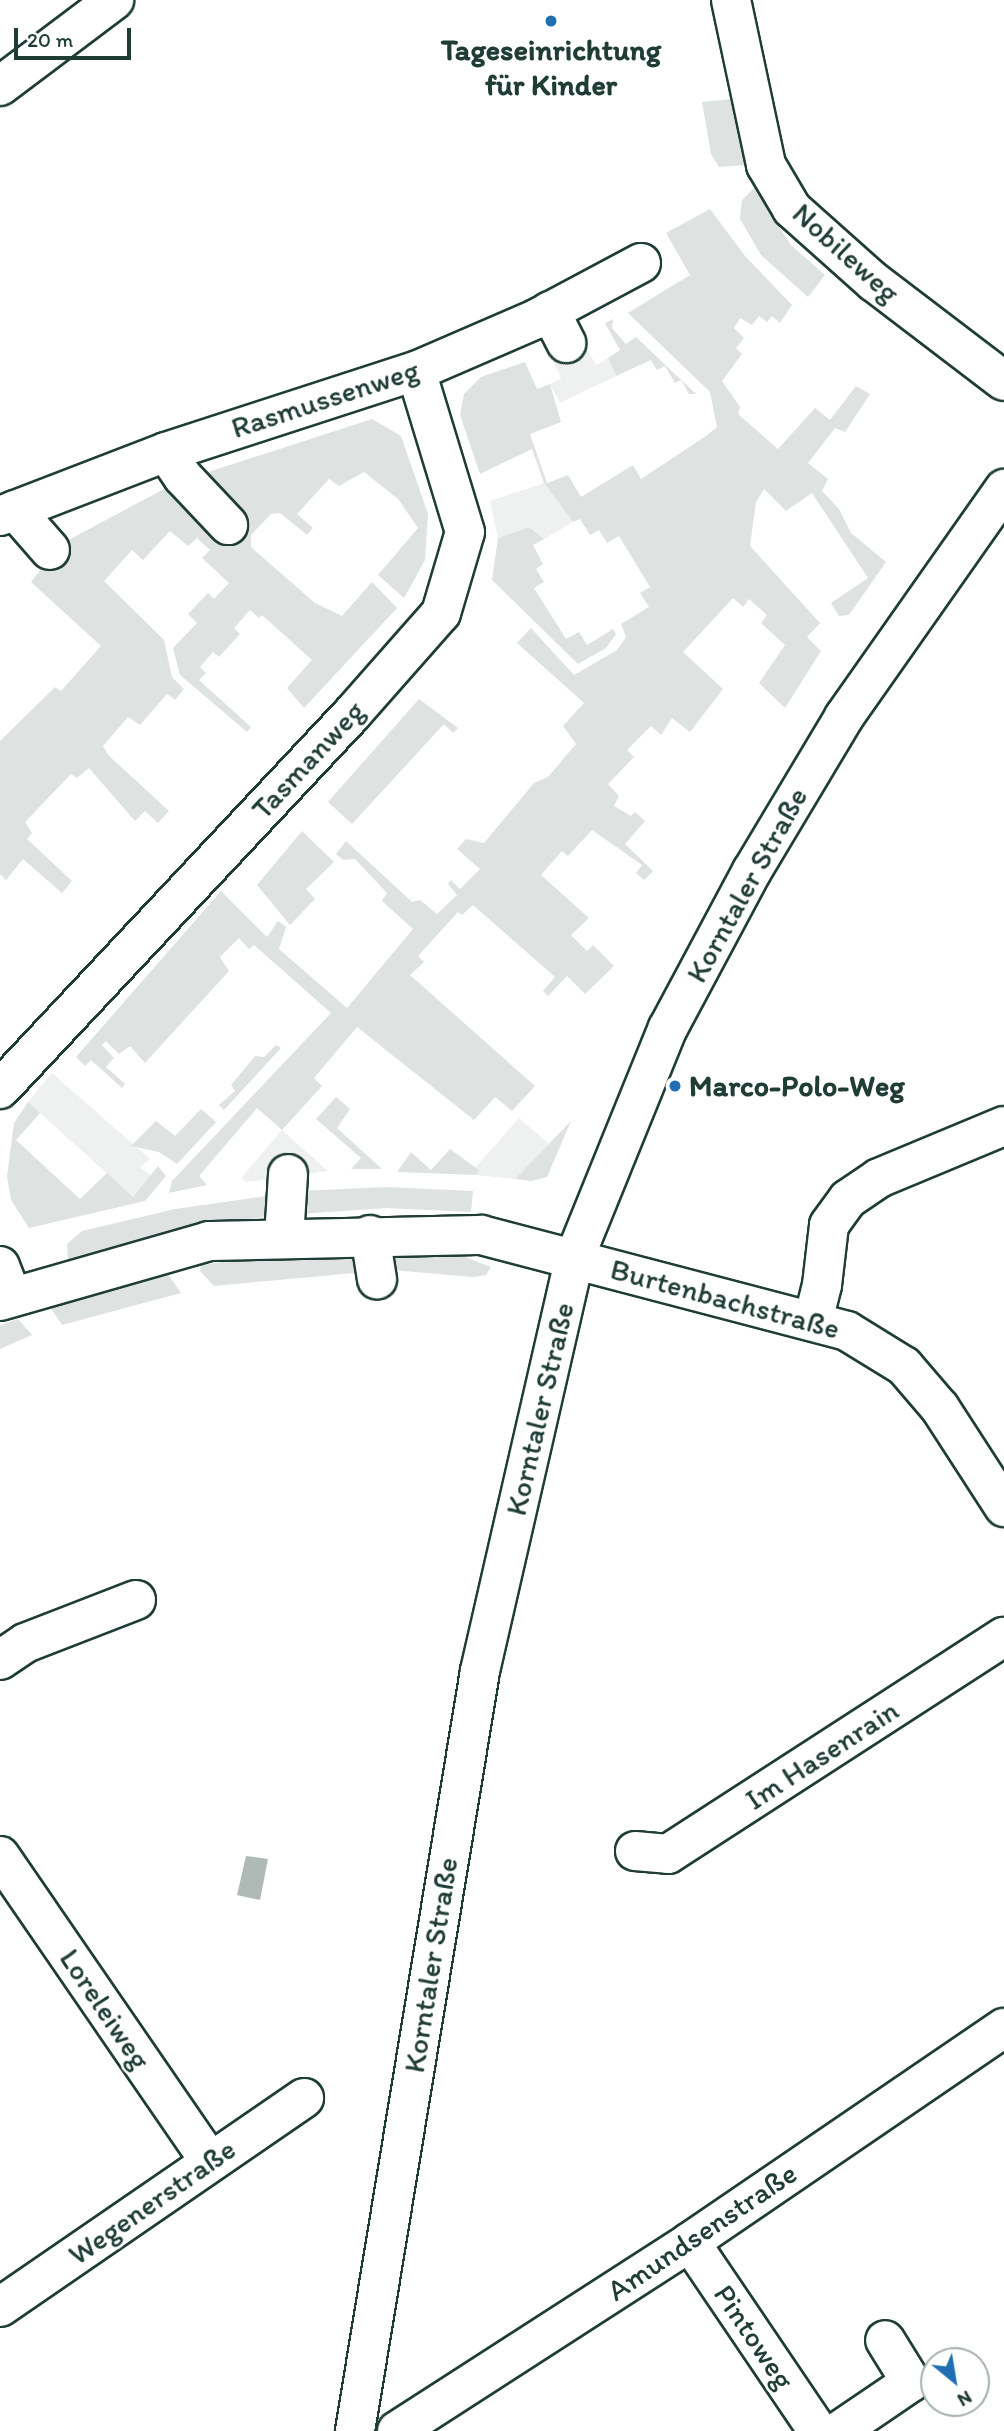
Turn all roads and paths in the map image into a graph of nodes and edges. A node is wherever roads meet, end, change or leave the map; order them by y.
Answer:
1 (114, 0) edge
2 (731, 0) edge
3 (0, 86) edge
4 (641, 262) dead end
5 (416, 371) junction
6 (1004, 381) edge
7 (166, 452) junction
8 (1004, 489) edge
9 (7, 513) edge
10 (229, 525) dead end
11 (50, 550) dead end
12 (17, 1083) edge
13 (1004, 1126) edge
14 (288, 1174) dead end
15 (370, 1235) junction
16 (284, 1238) junction
17 (574, 1259) junction
18 (377, 1279) dead end
19 (4, 1288) edge
20 (813, 1321) junction
21 (1004, 1507) edge
22 (136, 1600) dead end
23 (1004, 1637) edge
24 (0, 1660) edge
25 (635, 1851) dead end
26 (0, 1856) edge
27 (1004, 2028) edge
28 (304, 2098) dead end
29 (210, 2162) junction
30 (690, 2242) junction
31 (0, 2307) edge
32 (885, 2340) dead end
33 (355, 2431) edge
34 (397, 2431) edge
35 (818, 2431) edge
36 (839, 2431) edge

1 - 3 street
2 - 6 street, Nobileweg
4 - 5 street, Rasmussenweg
5 - 7 street, Rasmussenweg
5 - 12 street, Tasmanweg
7 - 9 street, Rasmussenweg
7 - 10 street
8 - 17 street, Korntaler Straße
9 - 11 street
13 - 20 street
14 - 16 street
15 - 16 street
15 - 17 street
15 - 18 street
16 - 19 street
17 - 20 street, Burtenbachstraße
17 - 33 street, Korntaler Straße
20 - 21 street, Burtenbachstraße
22 - 24 street
23 - 25 street, Im Hasenrain
26 - 29 street, Loreleiweg
27 - 30 street, Amundsenstraße
28 - 29 street, Wegenerstraße
29 - 31 street, Wegenerstraße
30 - 34 street, Amundsenstraße
30 - 35 street, Pintoweg
32 - 36 street

